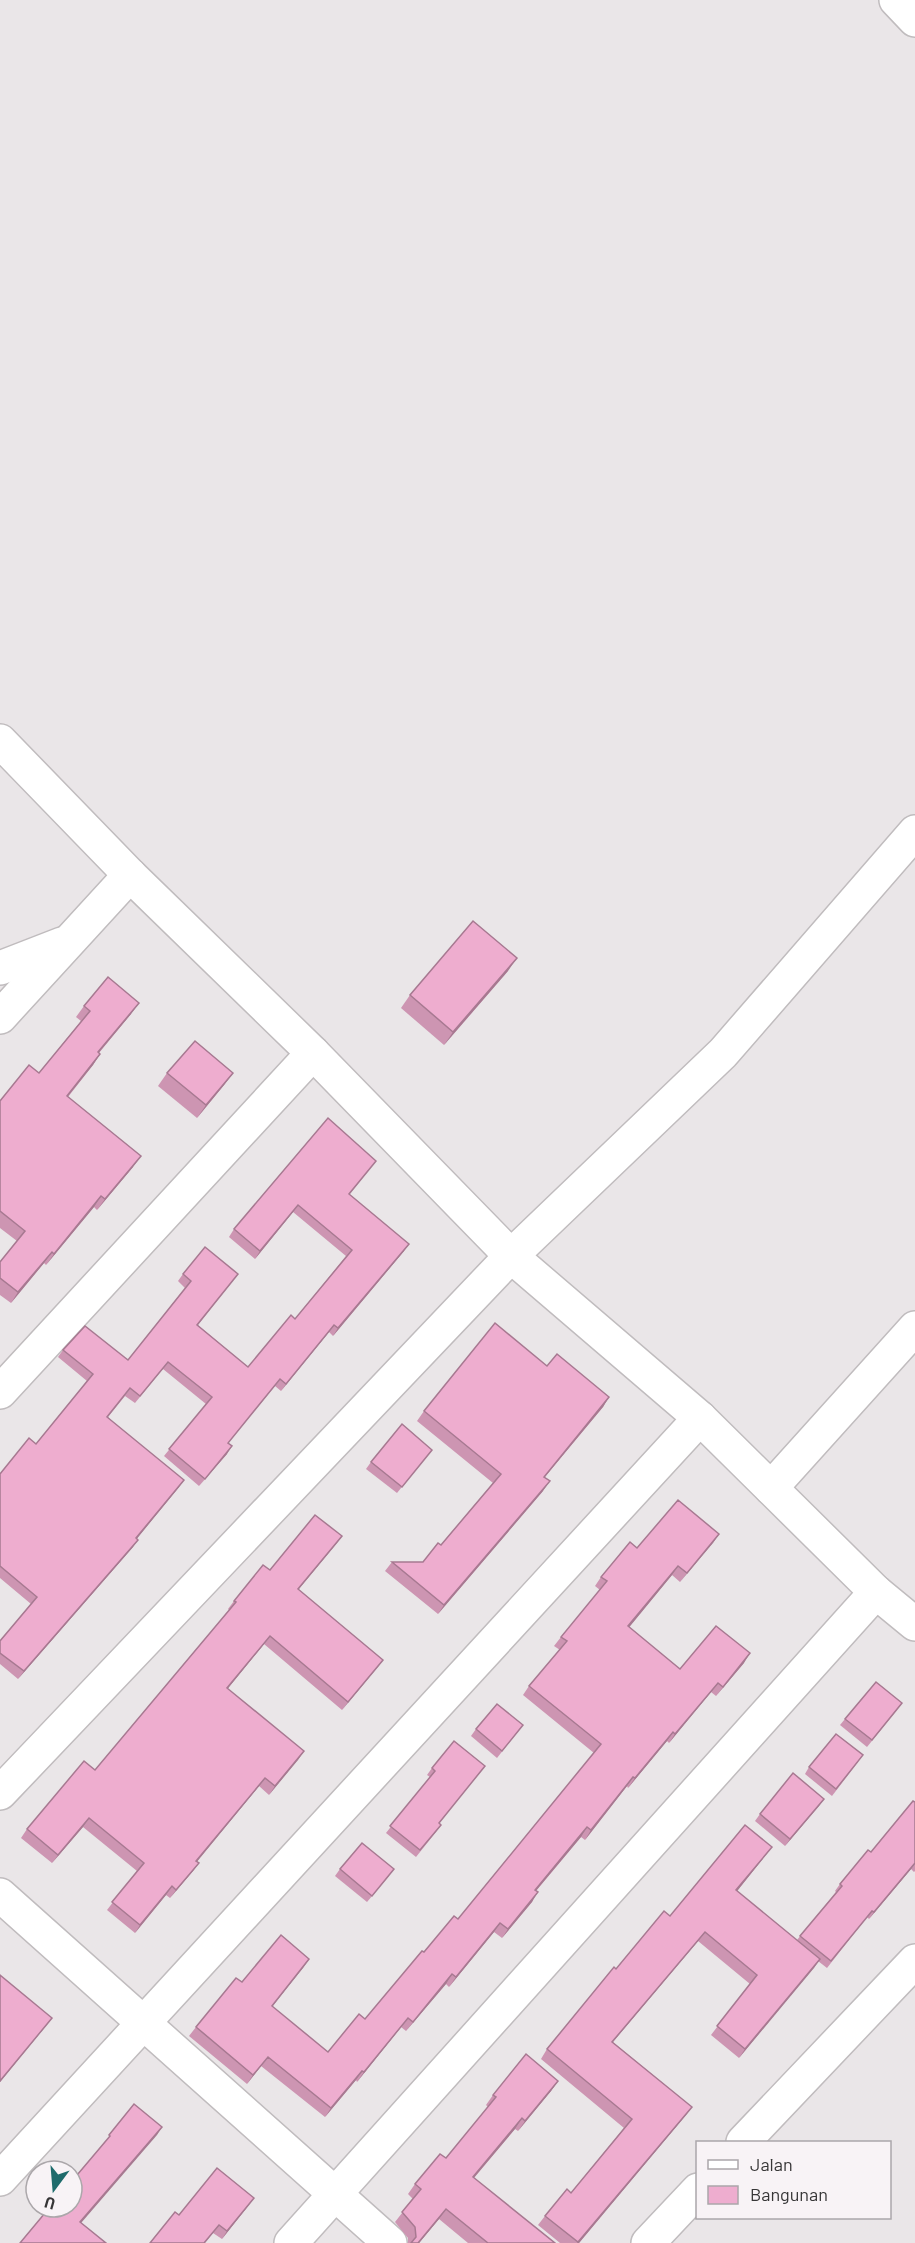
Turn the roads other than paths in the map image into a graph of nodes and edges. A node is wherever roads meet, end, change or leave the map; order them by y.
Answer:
1 (896, 0) edge
2 (915, 20) edge
3 (0, 741) edge
4 (915, 832) edge
5 (130, 875) junction
6 (69, 941) junction
7 (0, 968) edge
8 (0, 1017) edge
9 (313, 1053) junction
10 (511, 1256) junction
11 (915, 1328) edge
12 (0, 1392) edge
13 (700, 1418) junction
14 (771, 1488) junction
15 (876, 1592) junction
16 (915, 1624) edge
17 (0, 1793) edge
18 (0, 1895) edge
19 (915, 1960) edge
20 (143, 2022) junction
21 (744, 2141) edge
22 (0, 2180) edge
23 (696, 2192) edge
24 (335, 2194) junction
25 (291, 2243) edge
26 (390, 2243) edge
27 (648, 2243) edge

1 - 2 street
3 - 5 street
4 - 10 street
5 - 6 street
5 - 9 street
6 - 7 street
6 - 8 street
9 - 10 street
9 - 12 street
10 - 13 street
10 - 17 street
11 - 14 street
13 - 14 street
13 - 20 street
14 - 15 street
15 - 16 street
15 - 24 street
18 - 20 street
19 - 21 street
20 - 22 street
20 - 24 street
23 - 27 street
24 - 25 street
24 - 26 street

